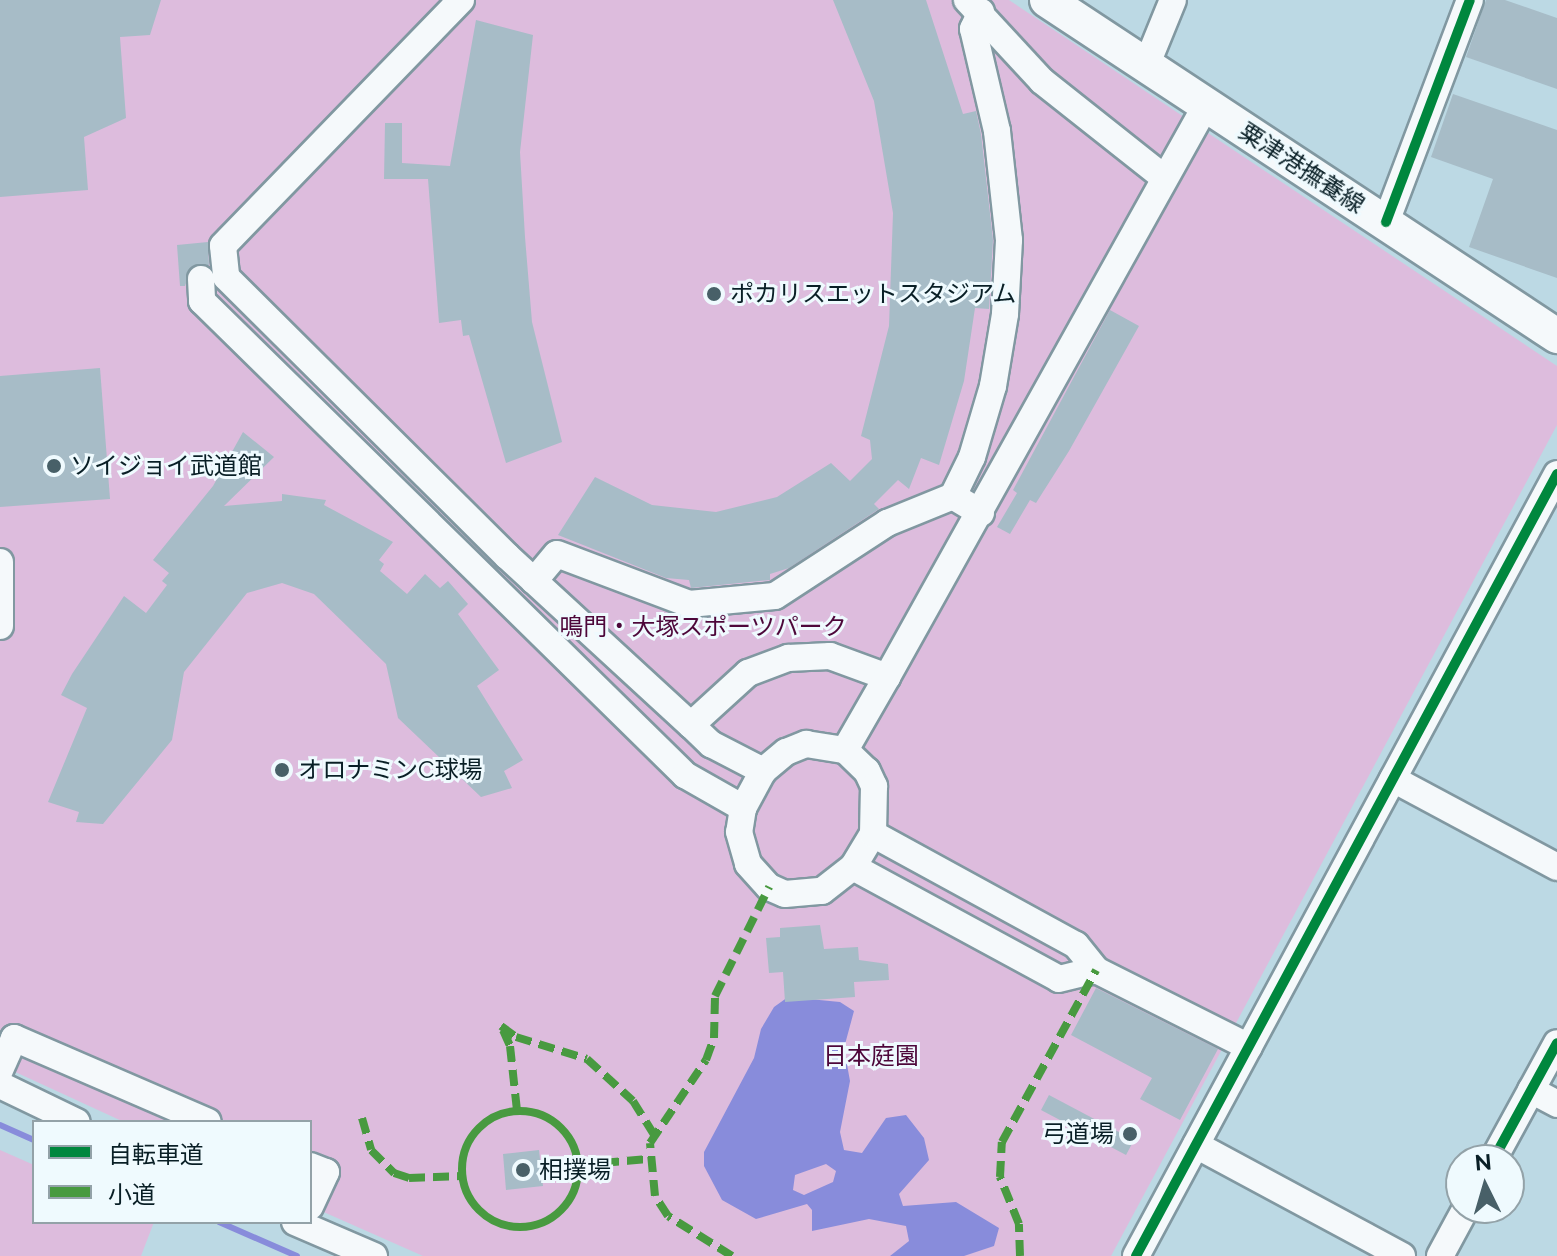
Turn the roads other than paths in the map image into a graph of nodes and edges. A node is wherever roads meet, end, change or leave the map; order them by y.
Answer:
1 (461, 0) edge
2 (1047, 0) edge
3 (1173, 0) edge
4 (1470, 0) edge
5 (974, 6) edge
6 (1146, 66) junction
7 (1205, 107) junction
8 (1163, 177) junction
9 (1386, 222) junction
10 (201, 279) dead end
11 (1557, 336) edge
12 (1557, 474) edge
13 (953, 496) junction
14 (981, 513) junction
15 (0, 562) edge
16 (534, 581) junction
17 (0, 626) edge
18 (887, 677) junction
19 (691, 725) junction
20 (845, 750) junction
21 (763, 771) junction
22 (1393, 779) junction
23 (743, 808) junction
24 (873, 834) junction
25 (853, 867) junction
26 (1557, 867) edge
27 (1096, 970) junction
28 (1557, 1043) edge
29 (1249, 1047) junction
30 (0, 1070) edge
31 (0, 1085) edge
32 (1531, 1090) junction
33 (1557, 1104) edge
34 (73, 1120) edge
35 (203, 1120) edge
36 (1502, 1144) edge
37 (1196, 1145) junction
38 (312, 1167) edge
39 (312, 1201) edge
40 (312, 1224) edge
41 (1457, 1224) edge
42 (374, 1256) edge
43 (1136, 1256) edge
44 (1402, 1256) edge
45 (1440, 1256) edge

1 - 16 street
2 - 6 main road, 粟津港撫養線
3 - 6 street
4 - 9 street
5 - 8 street
5 - 13 street
6 - 7 main road, 粟津港撫養線
7 - 8 street
7 - 9 main road, 粟津港撫養線
8 - 14 street
9 - 11 main road, 粟津港撫養線
10 - 23 street
12 - 22 street
13 - 14 street
13 - 16 street
14 - 18 street
15 - 17 street
16 - 19 street
18 - 19 street
18 - 20 street
19 - 21 street
20 - 21 street
20 - 24 street
21 - 23 street
22 - 26 street
22 - 29 street
23 - 25 street
24 - 25 street
24 - 27 street
25 - 27 street
27 - 29 street
28 - 32 street
29 - 37 street
30 - 35 street
31 - 34 street
32 - 33 street
32 - 36 street
37 - 43 street
37 - 44 street
38 - 39 street
40 - 42 street
41 - 45 street

